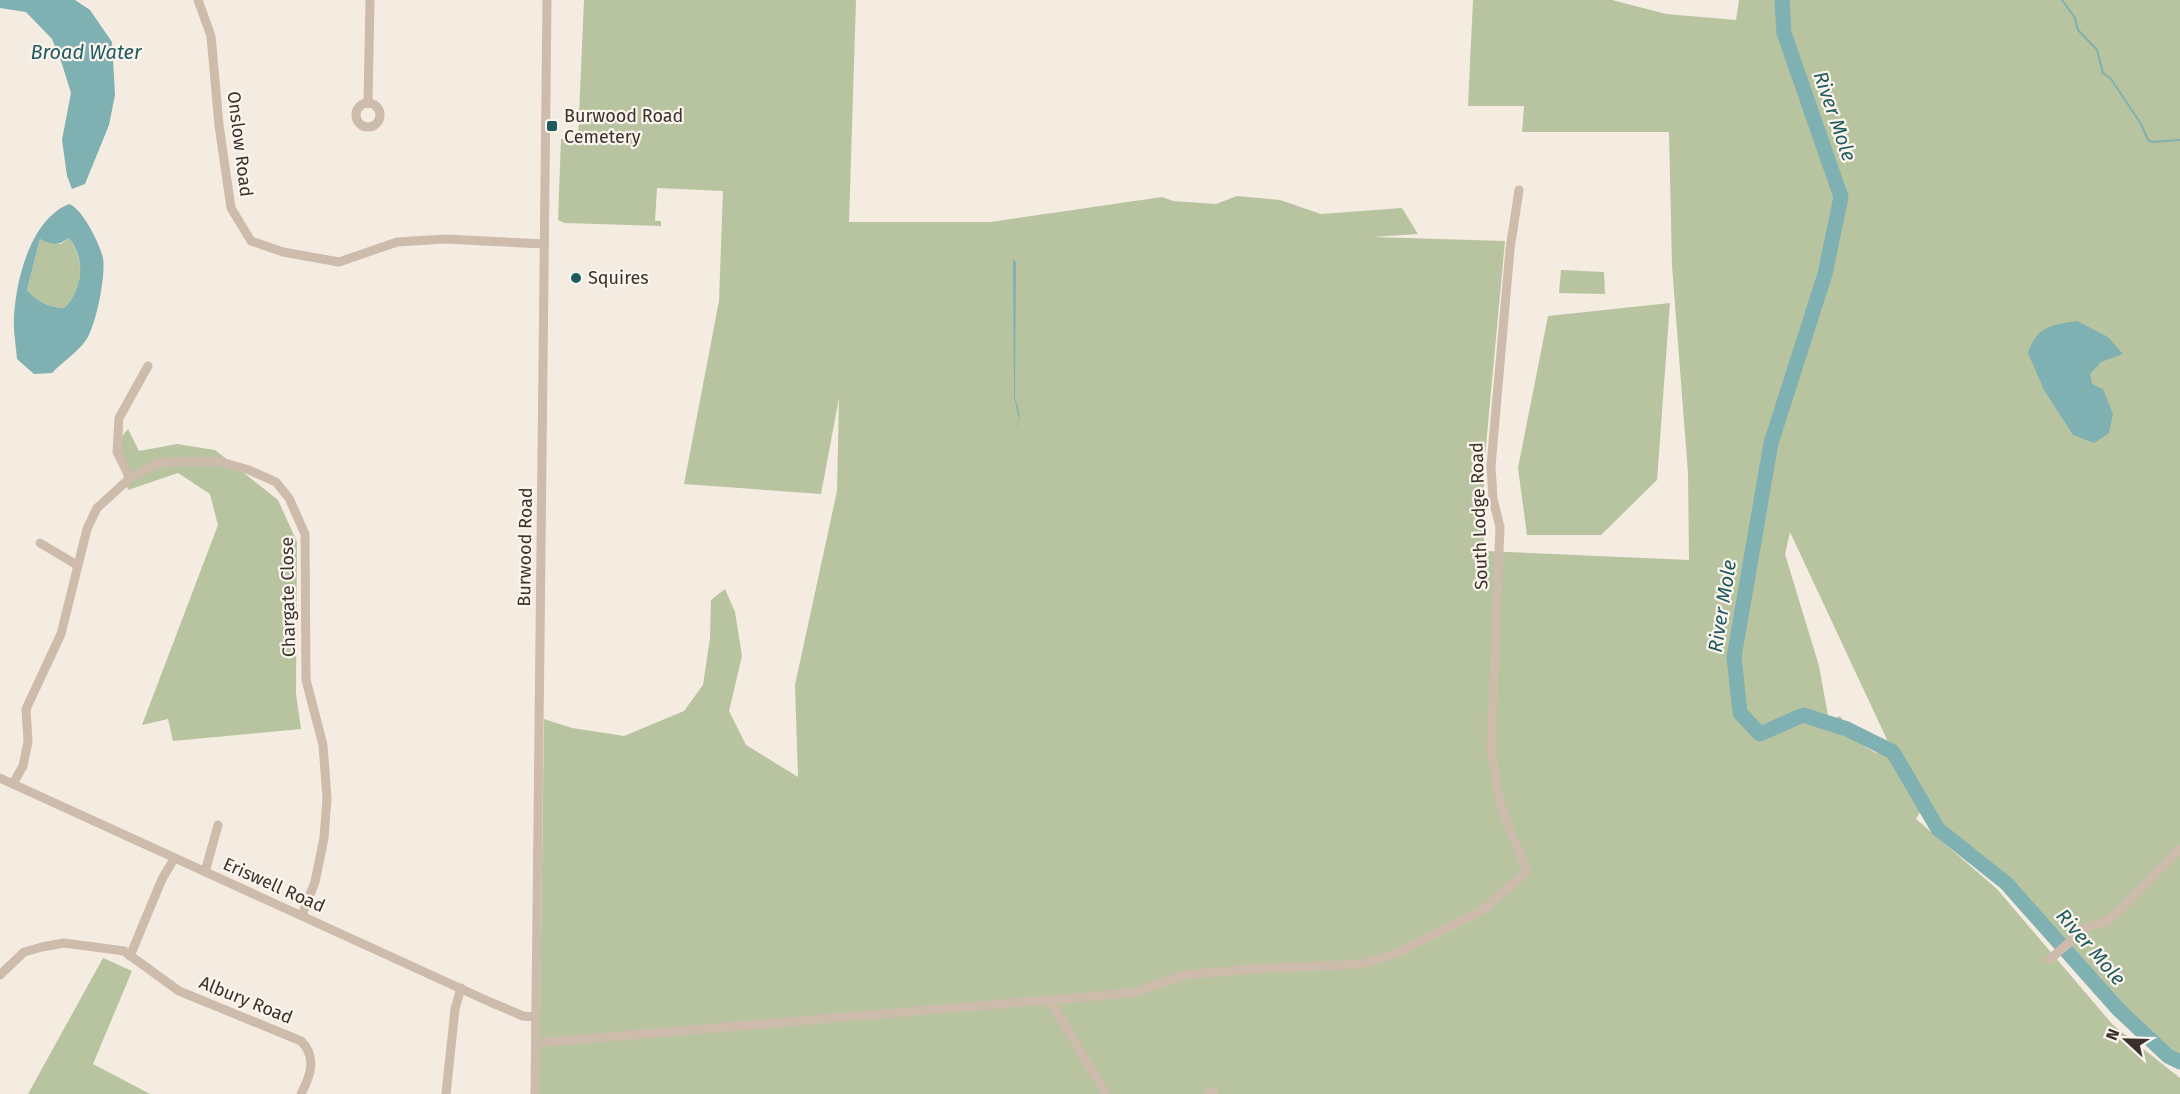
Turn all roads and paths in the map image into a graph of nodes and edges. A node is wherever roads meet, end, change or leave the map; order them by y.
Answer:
1 (198, 0) edge
2 (370, 0) edge
3 (547, 0) edge
4 (368, 103) dead end
5 (1519, 190) dead end
6 (544, 244) junction
7 (148, 366) dead end
8 (130, 478) junction
9 (40, 543) dead end
10 (77, 565) junction
11 (0, 777) edge
12 (14, 782) junction
13 (218, 825) dead end
14 (2180, 849) edge
15 (174, 859) junction
16 (205, 872) junction
17 (303, 915) junction
18 (130, 956) junction
19 (2049, 960) dead end
20 (0, 975) edge
21 (460, 988) junction
22 (1050, 1000) junction
23 (536, 1017) junction
24 (536, 1043) junction
25 (301, 1094) edge
26 (446, 1094) edge
27 (535, 1094) edge
28 (1106, 1094) edge

1 - 6 street, Onslow Road
2 - 4 street
3 - 6 street, Burwood Road
5 - 22 street, South Lodge Road
6 - 23 street, Burwood Road
7 - 8 street
8 - 10 street, Chargate Close
8 - 17 street, Chargate Close
9 - 10 street
10 - 12 street, Chargate Close
11 - 12 street, Eriswell Road
12 - 15 street, Eriswell Road
13 - 16 street
14 - 19 street
15 - 16 street, Eriswell Road
15 - 18 street
16 - 17 street, Eriswell Road
17 - 21 street, Eriswell Road
18 - 20 street, Albury Road
18 - 25 street, Albury Road
21 - 23 street, Eriswell Road
21 - 26 street
22 - 24 street
22 - 28 street
23 - 24 street, Burwood Road
24 - 27 street, Burwood Road

